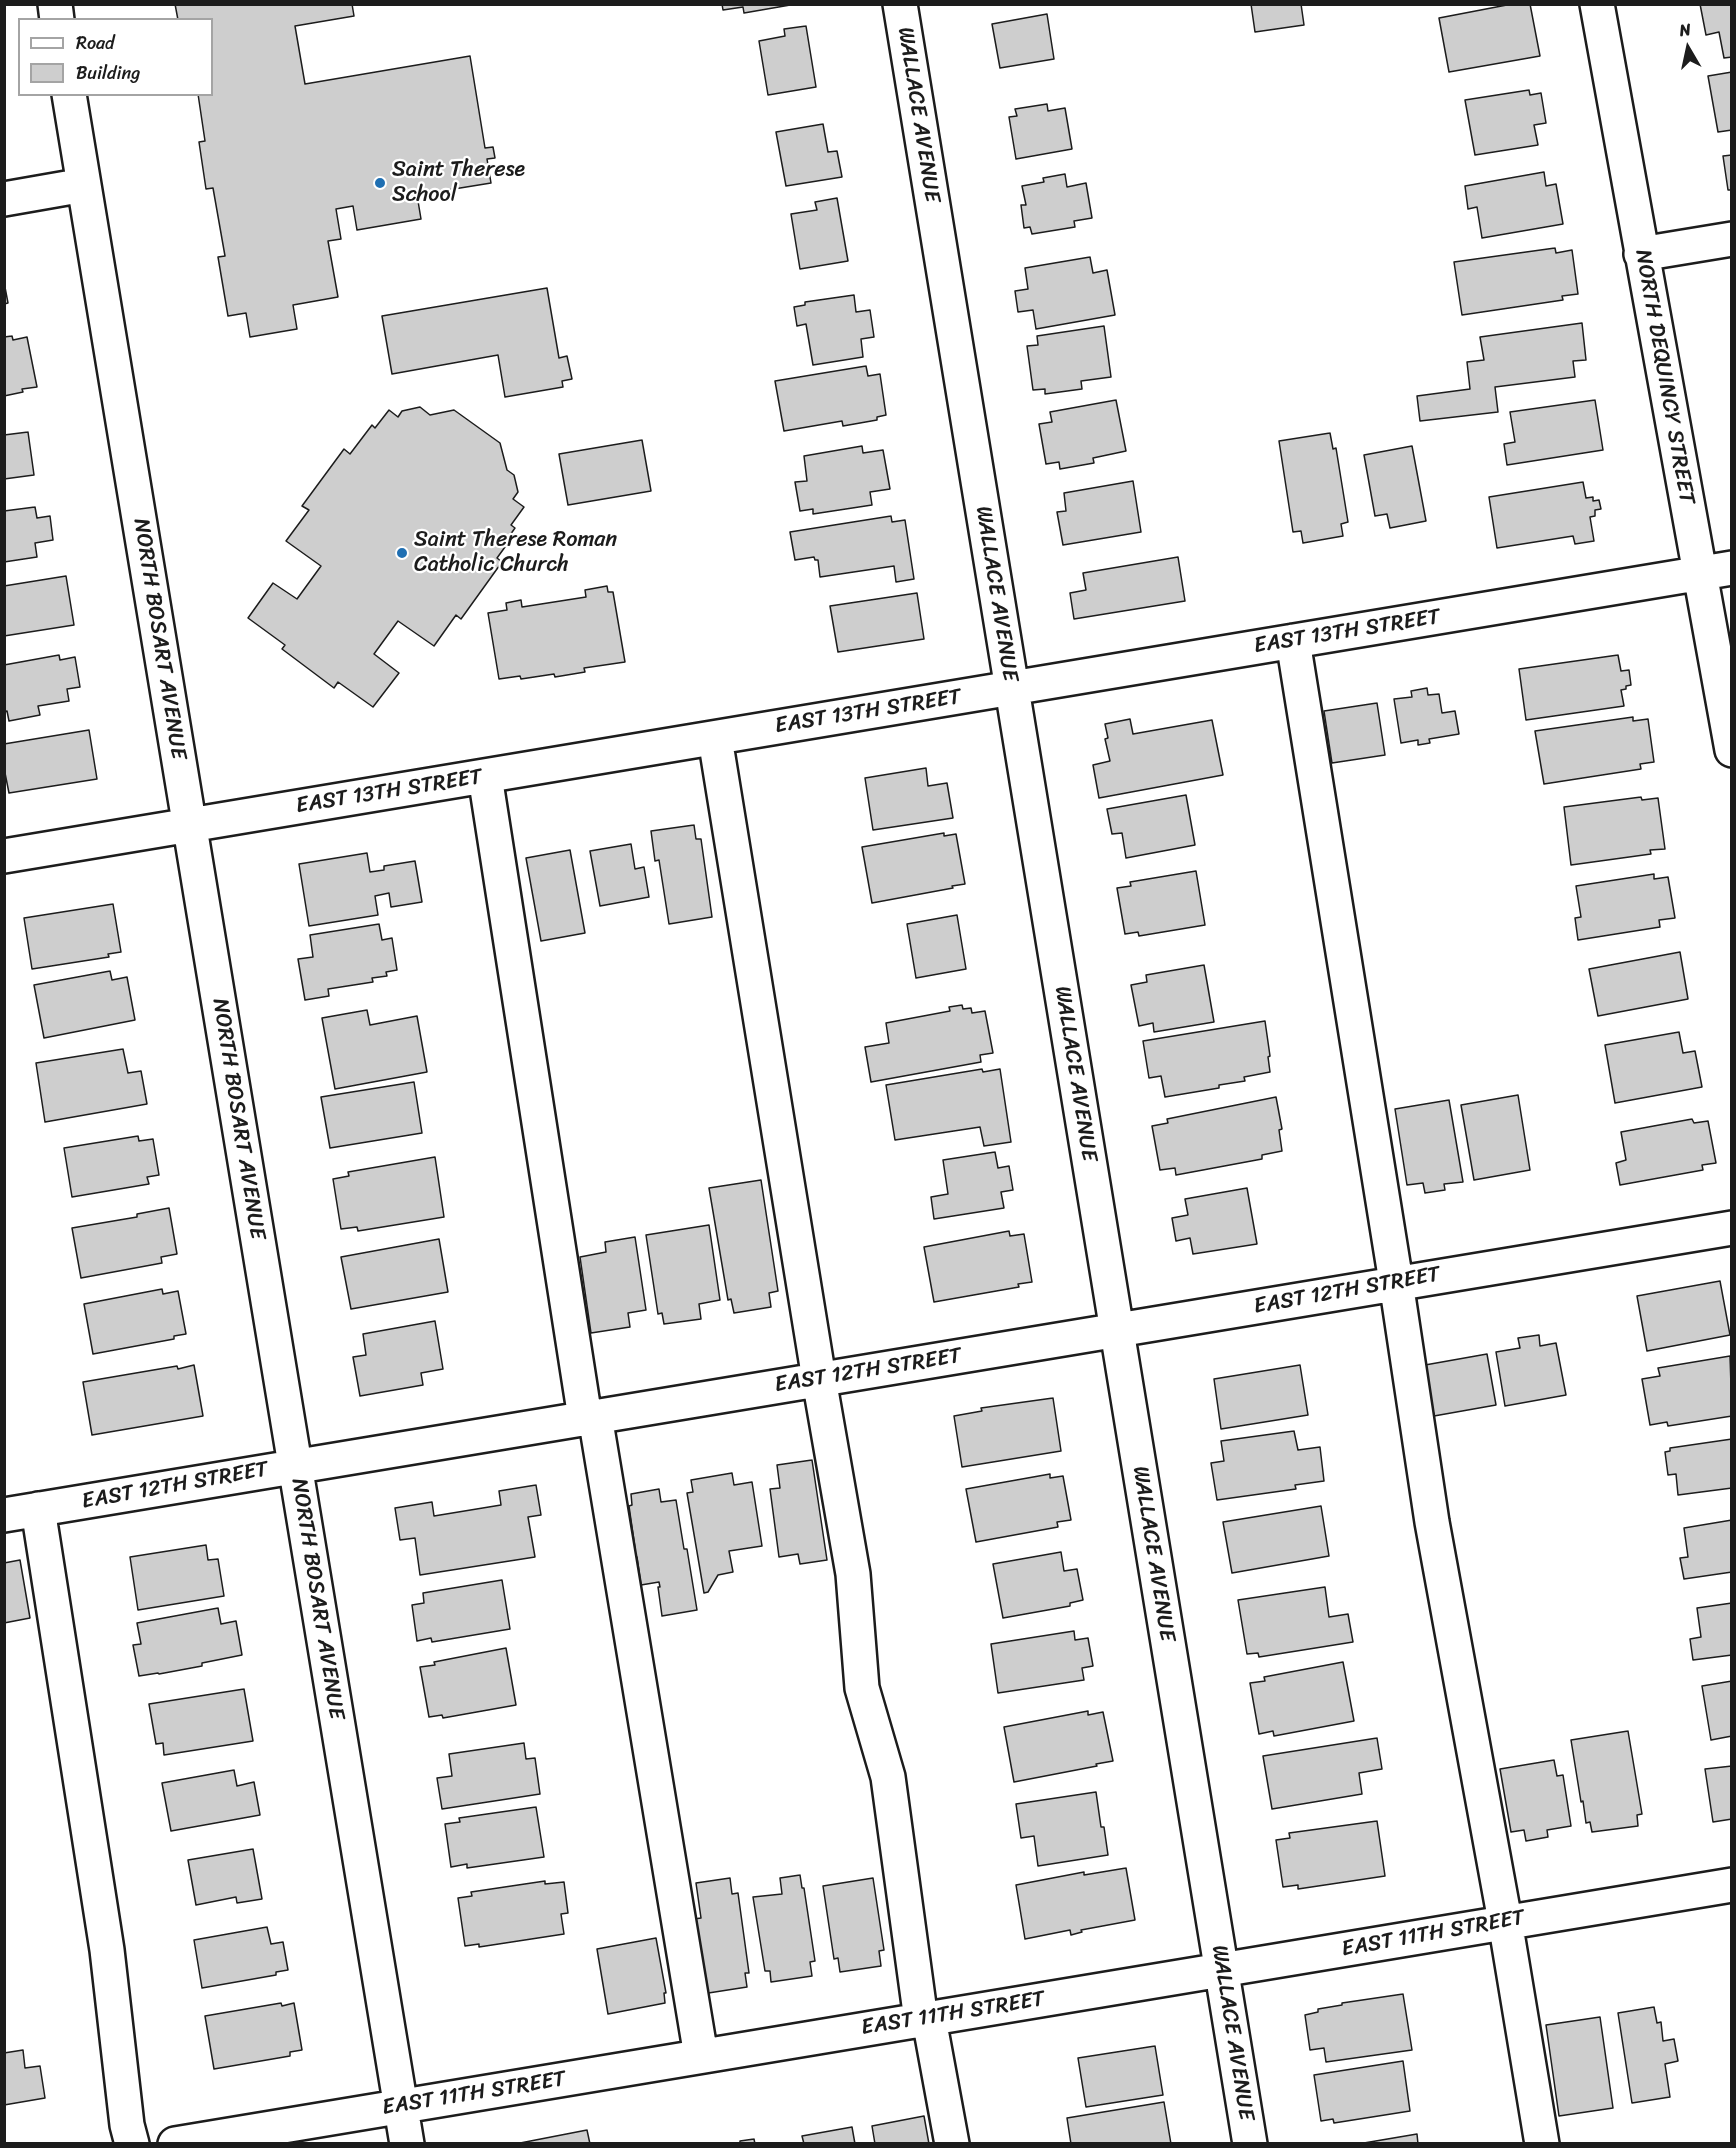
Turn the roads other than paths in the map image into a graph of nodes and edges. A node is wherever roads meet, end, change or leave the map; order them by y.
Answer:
1 (900, 4) edge
2 (1597, 4) edge
3 (69, 96) edge
4 (84, 185) junction
5 (4, 199) edge
6 (1731, 239) edge
7 (1641, 254) junction
8 (1716, 571) edge
9 (1293, 641) junction
10 (1011, 688) junction
11 (715, 738) junction
12 (1731, 750) edge
13 (484, 776) junction
14 (190, 825) junction
15 (4, 856) edge
16 (1731, 1228) edge
17 (1396, 1282) junction
18 (1116, 1330) junction
19 (819, 1379) junction
20 (590, 1417) junction
21 (295, 1466) junction
22 (38, 1509) junction
23 (4, 1515) edge
24 (1731, 1884) edge
25 (1505, 1922) junction
26 (1222, 1970) junction
27 (925, 2019) junction
28 (701, 2056) junction
29 (401, 2106) junction
30 (132, 2144) edge
31 (175, 2144) edge
32 (407, 2144) edge
33 (952, 2144) edge
34 (1250, 2144) edge
35 (1542, 2144) edge

1 - 10 street, WALLACE AVENUE
2 - 7 street, NORTH DEQUINCY STREET
3 - 4 street, NORTH BOSART AVENUE
4 - 5 street
4 - 14 street, NORTH BOSART AVENUE
6 - 7 street
7 - 8 street, NORTH DEQUINCY STREET
8 - 9 street, EAST 13TH STREET
8 - 12 street, NORTH DEQUINCY STREET
9 - 10 street, EAST 13TH STREET
9 - 17 street
10 - 11 street, EAST 13TH STREET
10 - 18 street, WALLACE AVENUE
11 - 13 street, EAST 13TH STREET
11 - 19 street
13 - 14 street, EAST 13TH STREET
13 - 20 street
14 - 15 street, EAST 13TH STREET
14 - 21 street, NORTH BOSART AVENUE
16 - 17 street, EAST 12TH STREET
17 - 18 street, EAST 12TH STREET
17 - 25 street
18 - 19 street, EAST 12TH STREET
18 - 26 street, WALLACE AVENUE
19 - 20 street, EAST 12TH STREET
19 - 27 street
20 - 21 street, EAST 12TH STREET
20 - 28 street
21 - 22 street, EAST 12TH STREET
21 - 29 street, NORTH BOSART AVENUE
22 - 23 street, EAST 12TH STREET
22 - 30 street
24 - 25 street, EAST 11TH STREET
25 - 26 street, EAST 11TH STREET
25 - 35 street
26 - 27 street, EAST 11TH STREET
26 - 34 street, WALLACE AVENUE
27 - 28 street, EAST 11TH STREET
27 - 33 street
28 - 29 street, EAST 11TH STREET
29 - 31 street, EAST 11TH STREET
29 - 32 street, NORTH BOSART AVENUE

